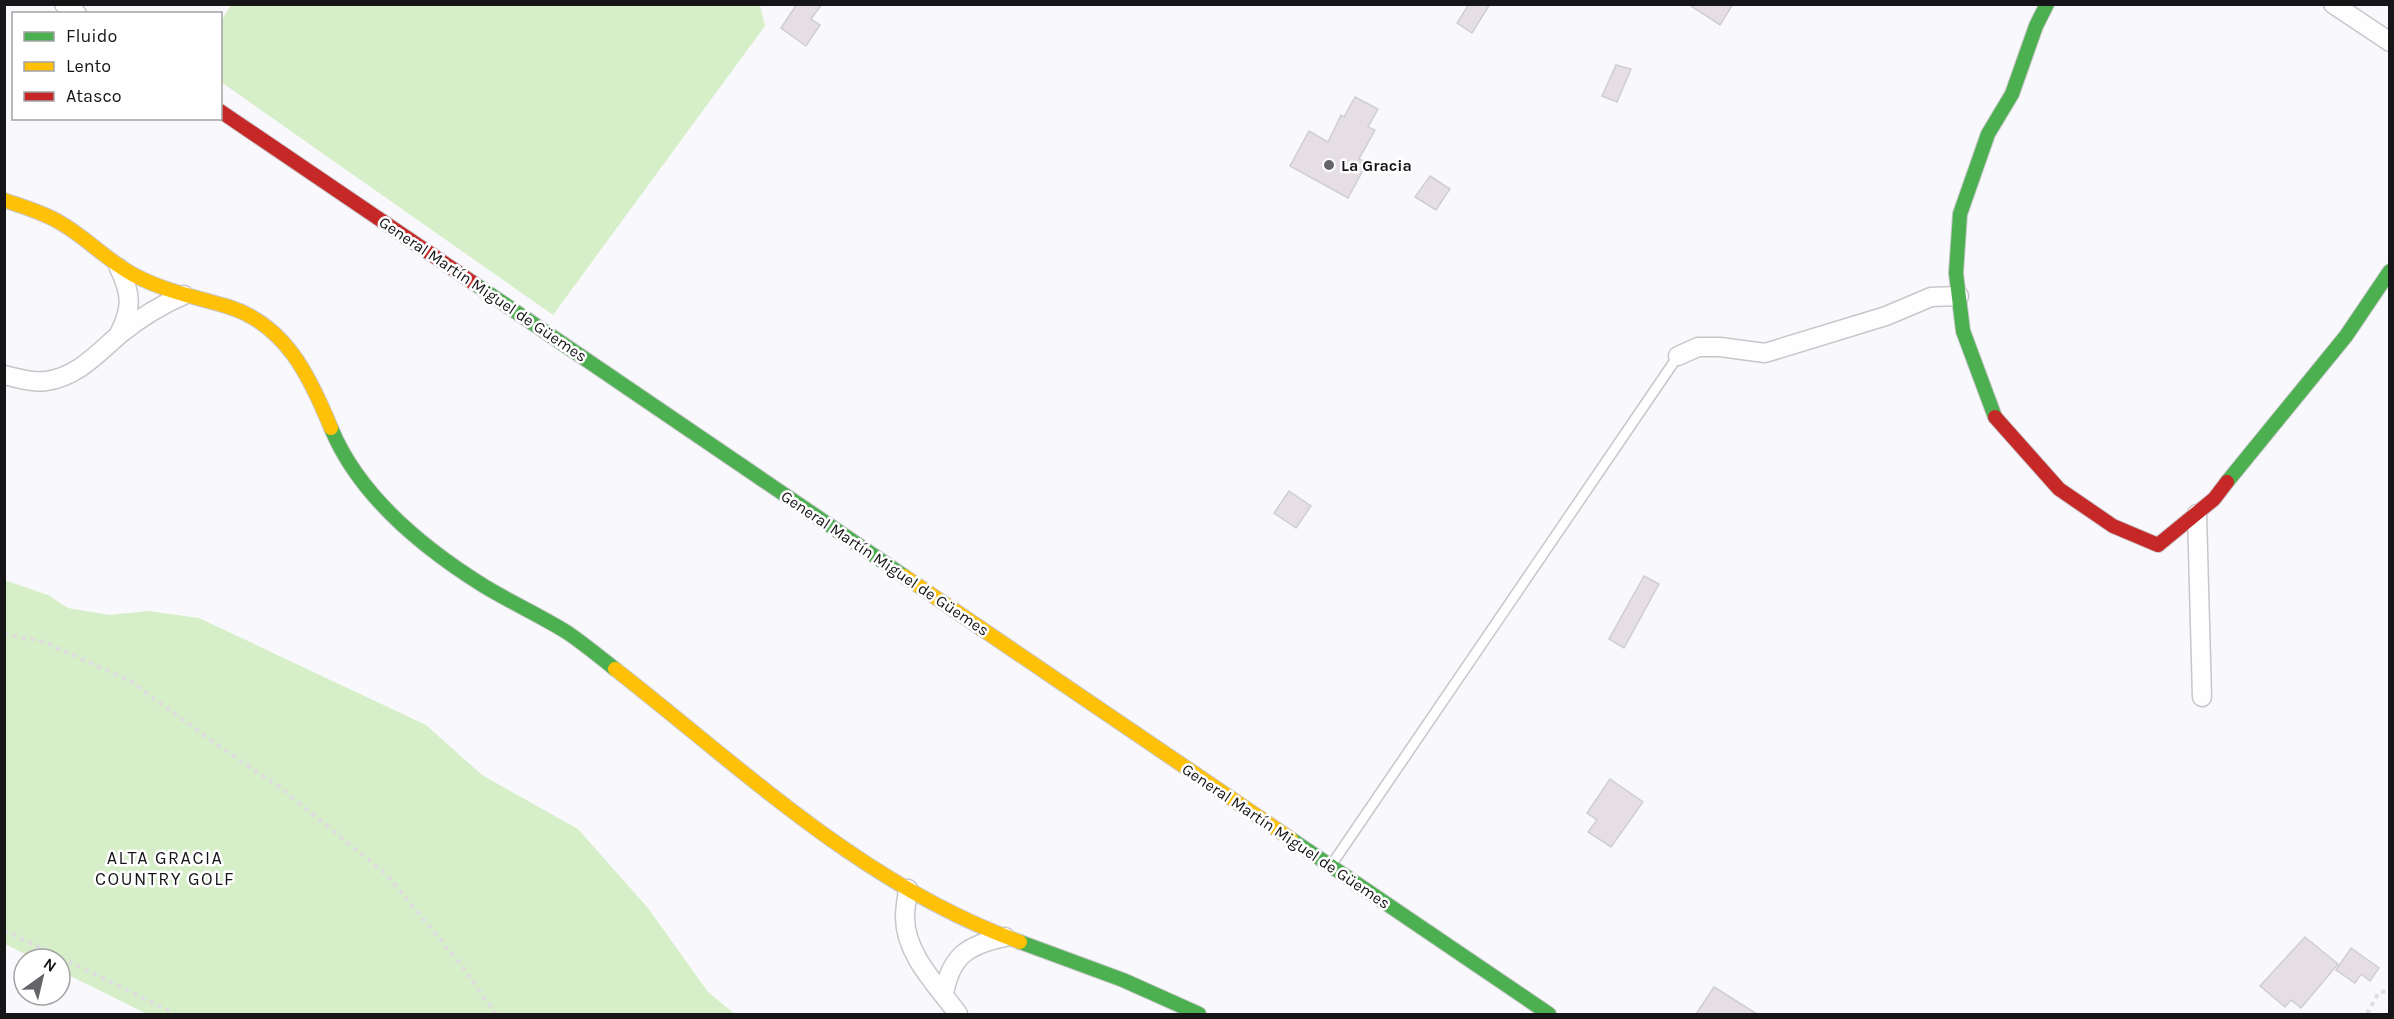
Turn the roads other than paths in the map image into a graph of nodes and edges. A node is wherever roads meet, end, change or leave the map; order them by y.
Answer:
1 (2047, 4) edge
2 (2333, 4) edge
3 (2390, 42) edge
4 (222, 112) edge
5 (4, 200) edge
6 (119, 268) junction
7 (2390, 271) edge
8 (183, 295) junction
9 (1959, 296) junction
10 (118, 336) junction
11 (1678, 356) joint
12 (4, 375) edge
13 (2196, 514) junction
14 (2202, 697) dead end
15 (1331, 866) junction
16 (908, 889) junction
17 (1005, 937) junction
18 (944, 994) junction
19 (958, 1014) edge
20 (1199, 1014) edge
21 (1549, 1014) edge

1 - 9 street
2 - 3 street
4 - 15 street, General Martín Miguel de Güemes
5 - 6 street
6 - 8 street
6 - 10 street
7 - 13 street
8 - 10 street
8 - 16 street
9 - 11 street
9 - 13 street
10 - 12 street
11 - 15 lane
13 - 14 street
15 - 21 street, General Martín Miguel de Güemes
16 - 17 street
16 - 18 street
17 - 18 street
17 - 20 street
18 - 19 street

